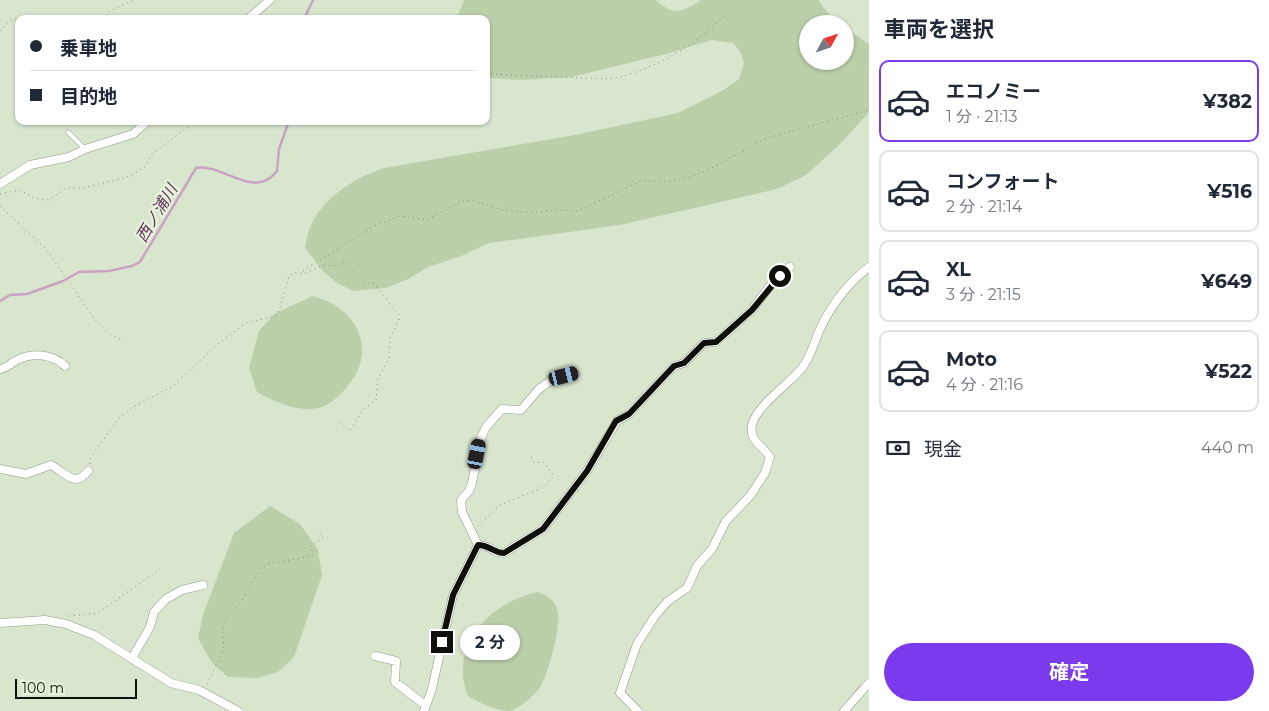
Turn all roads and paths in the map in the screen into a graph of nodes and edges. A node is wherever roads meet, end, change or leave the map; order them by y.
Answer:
1 (132, 0) edge
2 (270, 0) edge
3 (739, 0) edge
4 (106, 15) edge
5 (253, 15) edge
6 (15, 19) edge
7 (0, 31) edge
8 (490, 74) edge
9 (869, 110) edge
10 (143, 125) edge
11 (192, 125) edge
12 (68, 132) dead end
13 (85, 149) junction
14 (0, 184) edge
15 (0, 194) edge
16 (0, 206) edge
17 (790, 267) dead end
18 (869, 267) edge
19 (303, 271) junction
20 (124, 341) dead end
21 (65, 366) dead end
22 (0, 369) edge
23 (575, 374) dead end
24 (338, 420) dead end
25 (531, 455) dead end
26 (0, 469) edge
27 (88, 471) joint
28 (319, 532) dead end
29 (473, 532) junction
30 (478, 545) junction
31 (160, 568) dead end
32 (203, 585) dead end
33 (58, 622) junction
34 (0, 624) edge
35 (375, 656) dead end
36 (132, 658) junction
37 (869, 683) edge
38 (209, 696) junction
39 (425, 708) edge
40 (238, 711) edge
41 (638, 711) edge
42 (844, 711) edge

1 - 4 path
2 - 5 street
3 - 8 path
6 - 7 path
9 - 19 path
10 - 13 street
11 - 15 path
12 - 13 lane
13 - 14 street
16 - 20 path
17 - 30 street
18 - 41 street
19 - 24 path
19 - 27 path
21 - 22 street
23 - 29 street
25 - 29 path
26 - 27 street
28 - 38 path
29 - 30 street
30 - 39 street
31 - 33 path
32 - 36 street
33 - 34 street
33 - 36 street
35 - 39 street
36 - 38 street
37 - 42 street
38 - 40 street

